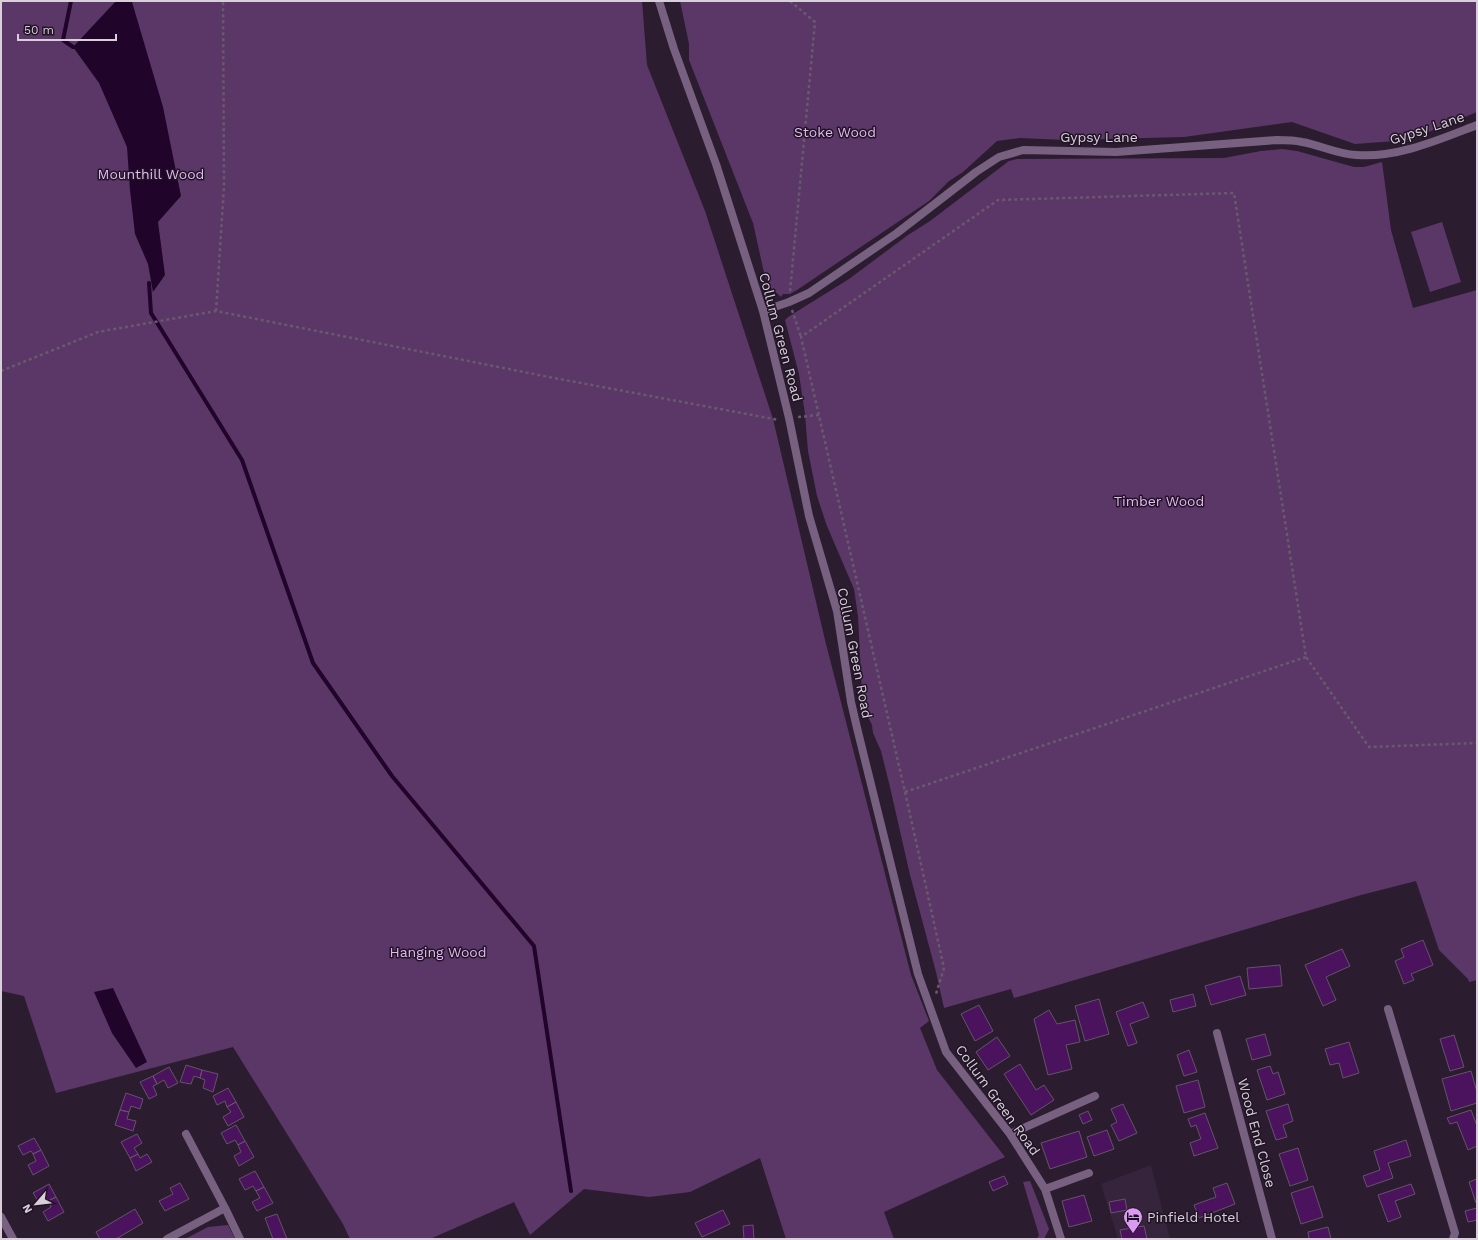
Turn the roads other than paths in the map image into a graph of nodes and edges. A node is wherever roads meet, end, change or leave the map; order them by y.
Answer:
1 (659, 1) edge
2 (1477, 125) edge
3 (763, 311) junction
4 (1388, 1008) dead end
5 (1217, 1033) dead end
6 (1095, 1096) dead end
7 (186, 1134) dead end
8 (1010, 1134) junction
9 (1089, 1173) dead end
10 (1045, 1189) junction
11 (225, 1208) junction
12 (1, 1217) edge
13 (1060, 1238) edge
14 (13, 1239) edge
15 (167, 1239) edge
16 (240, 1239) edge
17 (1272, 1239) edge
18 (1453, 1239) edge

1 - 3 street, Collum Green Road
2 - 3 street, Gypsy Lane
3 - 8 street, Collum Green Road
4 - 18 street
5 - 17 street, Wood End Close
6 - 8 street
7 - 11 street
8 - 10 street, Collum Green Road
9 - 10 street
10 - 13 street, Collum Green Road
11 - 15 street
11 - 16 street
12 - 14 street

